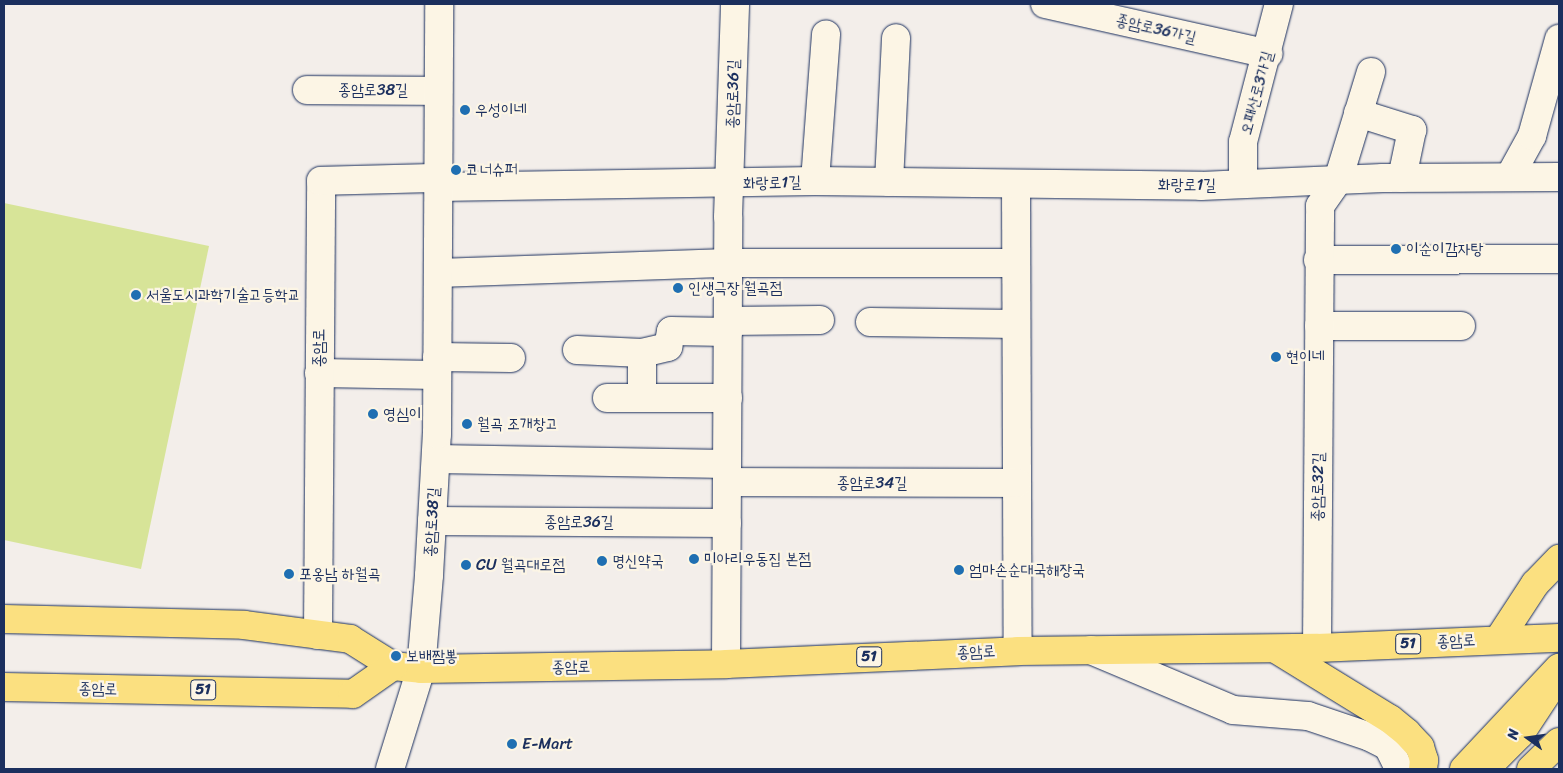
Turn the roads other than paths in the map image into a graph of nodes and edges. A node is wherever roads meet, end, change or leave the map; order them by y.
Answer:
1 (439, 4) edge
2 (735, 4) edge
3 (1045, 4) edge
4 (1279, 4) edge
5 (826, 34) dead end
6 (896, 38) dead end
7 (1559, 38) edge
8 (1268, 54) junction
9 (1371, 72) dead end
10 (308, 90) dead end
11 (438, 91) junction
12 (1358, 113) junction
13 (1510, 176) junction
14 (1559, 177) edge
15 (1402, 178) junction
16 (1338, 180) junction
17 (815, 181) junction
18 (438, 182) junction
19 (889, 182) junction
20 (730, 184) junction
21 (1016, 184) junction
22 (1243, 184) junction
23 (1559, 259) edge
24 (1318, 260) junction
25 (728, 263) junction
26 (1016, 263) junction
27 (438, 273) junction
28 (820, 320) dead end
29 (870, 322) dead end
30 (1016, 324) junction
31 (1319, 326) junction
32 (1461, 326) dead end
33 (728, 327) junction
34 (577, 350) dead end
35 (642, 353) junction
36 (512, 358) dead end
37 (437, 366) junction
38 (319, 373) junction
39 (606, 398) dead end
40 (642, 398) junction
41 (728, 398) junction
42 (436, 459) junction
43 (727, 473) junction
44 (1017, 483) junction
45 (432, 521) junction
46 (727, 523) junction
47 (1559, 559) edge
48 (4, 619) edge
49 (318, 635) junction
50 (1559, 638) edge
51 (1499, 639) junction
52 (1317, 648) junction
53 (1276, 649) junction
54 (1092, 650) junction
55 (1018, 651) junction
56 (726, 664) junction
57 (393, 666) junction
58 (1559, 668) edge
59 (421, 669) junction
60 (1559, 676) edge
61 (4, 687) edge
62 (1559, 742) edge
63 (390, 769) edge
64 (1399, 769) edge
65 (1423, 769) edge
66 (1464, 769) edge
67 (1484, 769) edge
68 (1531, 769) edge

1 - 11 street, 종암로38길
2 - 20 street, 종암로36길
3 - 8 street, 종암로36가길
4 - 8 street, 오패산로3가길
5 - 17 street, 화랑로1길
6 - 19 street
7 - 13 street
8 - 22 street, 오패산로3가길
9 - 12 street, 종암로32길
10 - 11 street, 종암로38길
11 - 18 street, 종암로38길
12 - 15 street
12 - 16 street, 종암로32길
13 - 14 street, 화랑로1길
13 - 15 street, 화랑로1길
15 - 16 street, 화랑로1길
16 - 22 street, 화랑로1길
16 - 24 street, 종암로32길
17 - 19 street, 화랑로1길
17 - 20 street, 화랑로1길
18 - 20 street
18 - 27 street, 종암로38길
18 - 38 street, 종암로
19 - 21 street, 화랑로1길
20 - 25 street, 종암로36길
21 - 22 street, 화랑로1길
21 - 26 street
23 - 24 street
24 - 31 street, 종암로32길
25 - 26 street
25 - 27 street
25 - 33 street, 종암로36길
26 - 30 street
27 - 37 street, 종암로38길
28 - 33 street
29 - 30 street
30 - 44 street
31 - 32 street
31 - 52 street, 종암로32길
33 - 35 street
33 - 41 street, 종암로36길
34 - 35 street
35 - 40 street
36 - 37 street
37 - 38 street
37 - 42 street, 종암로38길
38 - 49 street, 종암로
39 - 40 street
40 - 41 street
41 - 43 street, 종암로36길
42 - 43 street
42 - 45 street, 종암로38길
43 - 44 street, 종암로34길
43 - 46 street, 종암로36길
44 - 55 street
45 - 46 street, 종암로36길
45 - 59 street, 종암로38길
46 - 56 street, 종암로36길
47 - 51 main road
48 - 49 main road, 종암로 / 51
49 - 57 main road, 종암로 / 51
50 - 51 main road, 종암로 / 51
51 - 52 main road, 종암로 / 51
52 - 53 main road, 종암로 / 51
53 - 54 main road, 종암로 / 51
53 - 65 main road
54 - 55 main road, 종암로 / 51
54 - 64 street
55 - 56 main road, 종암로 / 51
56 - 59 main road, 종암로 / 51
57 - 59 main road, 종암로 / 51
57 - 61 main road, 종암로 / 51
58 - 66 main road
59 - 63 street, 종암로38길
60 - 67 main road
62 - 68 main road

